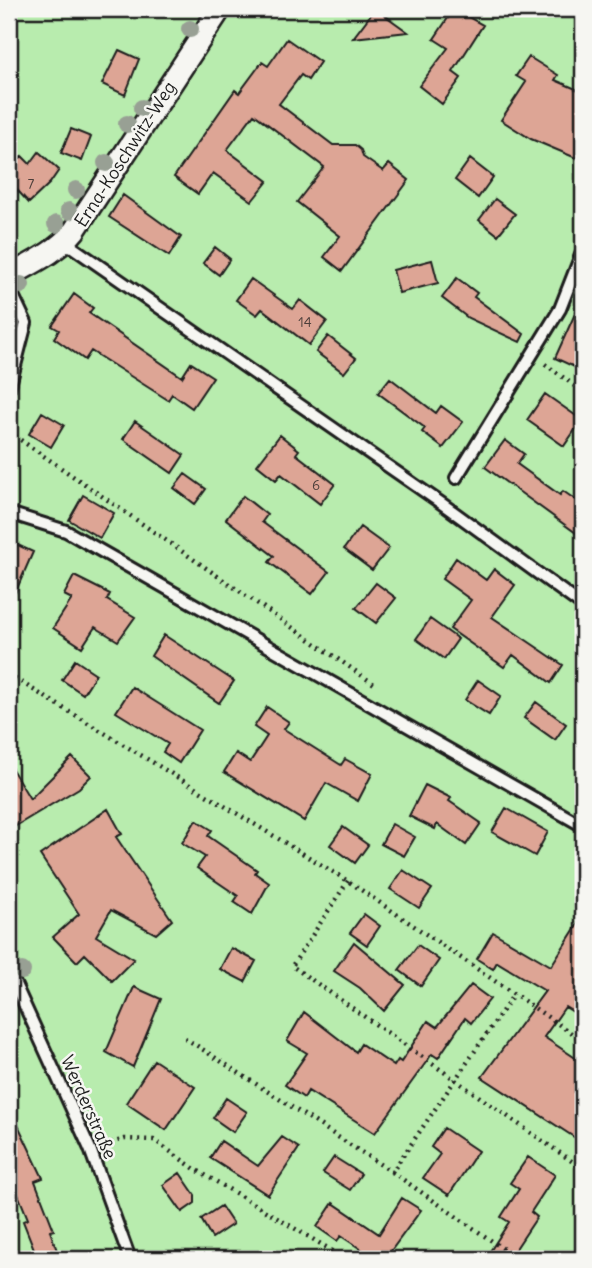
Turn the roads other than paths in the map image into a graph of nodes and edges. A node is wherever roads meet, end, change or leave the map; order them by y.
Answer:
1 (220, 9) edge
2 (65, 242) junction
3 (583, 250) edge
4 (9, 276) edge
5 (9, 286) edge
6 (9, 389) edge
7 (456, 478) dead end
8 (9, 513) edge
9 (583, 606) edge
10 (583, 827) edge
11 (9, 971) edge
12 (130, 1259) edge

1 - 2 street, Erna-Koschwitz-Weg
2 - 4 street, Erna-Koschwitz-Weg
2 - 9 lane
3 - 7 lane
5 - 6 lane
8 - 10 lane
11 - 12 lane, Werderstraße

